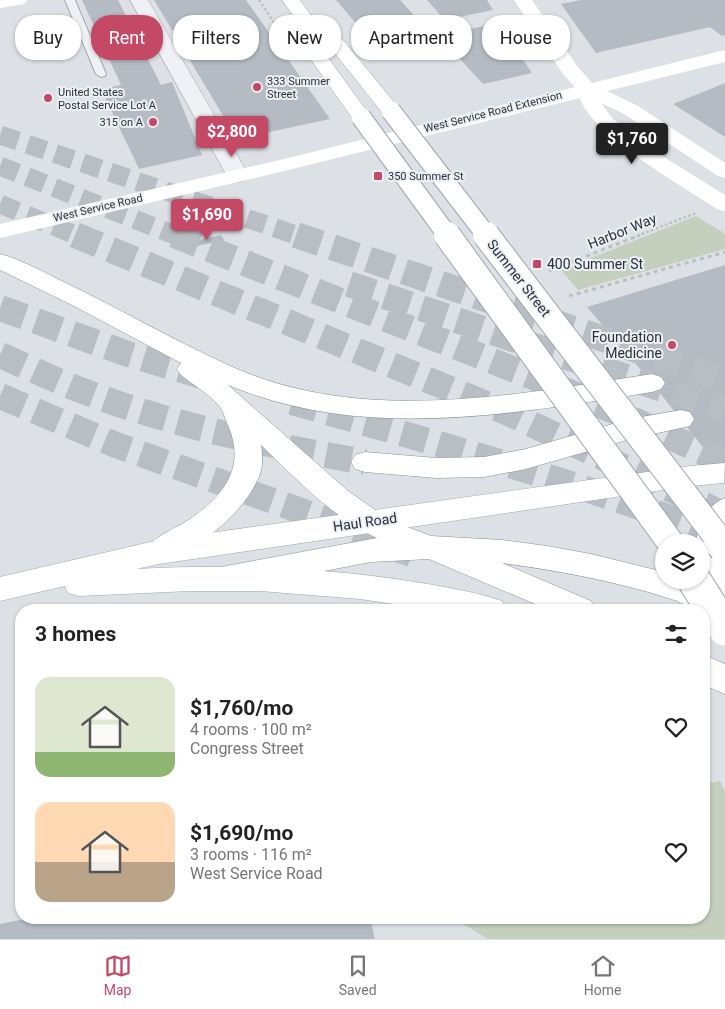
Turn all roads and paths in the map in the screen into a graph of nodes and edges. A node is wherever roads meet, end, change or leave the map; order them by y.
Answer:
1 (18, 0) edge
2 (70, 0) edge
3 (139, 0) edge
4 (290, 0) edge
5 (523, 0) edge
6 (0, 3) edge
7 (302, 15) edge
8 (341, 49) edge
9 (725, 56) edge
10 (321, 60) edge
11 (101, 74) dead end
12 (587, 88) junction
13 (400, 135) joint
14 (725, 172) edge
15 (238, 176) junction
16 (725, 204) edge
17 (703, 210) dead end
18 (0, 230) edge
19 (725, 252) edge
20 (0, 261) edge
21 (549, 271) dead end
22 (74, 296) junction
23 (569, 296) dead end
24 (652, 383) dead end
25 (222, 394) junction
26 (681, 419) dead end
27 (365, 462) tunnel mouth
28 (724, 473) dead end
29 (725, 509) edge
30 (369, 521) junction
31 (664, 534) edge
32 (725, 547) edge
33 (431, 548) junction
34 (159, 552) junction
35 (226, 578) junction
36 (725, 584) edge
37 (5, 588) edge
38 (700, 589) edge
39 (456, 604) edge
40 (566, 604) edge
41 (709, 604) edge
42 (710, 605) edge
43 (725, 607) edge
44 (725, 629) edge
45 (710, 672) edge
46 (710, 679) edge
47 (725, 680) edge
48 (725, 685) edge

1 - 6 main road
2 - 11 lane
3 - 15 street
4 - 7 main road, Summer Street
5 - 12 main road
8 - 32 main road, Summer Street, bridge
9 - 12 main road, West Service Road Extension
10 - 31 main road, Summer Street, bridge
12 - 13 main road, West Service Road Extension
12 - 14 main road
12 - 16 main road
13 - 15 main road, West Service Road
15 - 18 main road, West Service Road
17 - 21 path, Harbor Way
19 - 23 path
20 - 22 main road
22 - 24 main road
22 - 25 main road
25 - 30 main road
25 - 34 main road
26 - 27 main road
28 - 30 main road, Haul Road
29 - 36 main road
30 - 33 main road
30 - 34 main road, Haul Road
33 - 35 main road
33 - 40 main road
33 - 43 main road
34 - 37 main road, Haul Road
35 - 37 main road, Haul Road
35 - 39 main road, Haul Road
38 - 41 main road, bridge
42 - 44 main road, bridge
45 - 47 main road
46 - 48 main road

